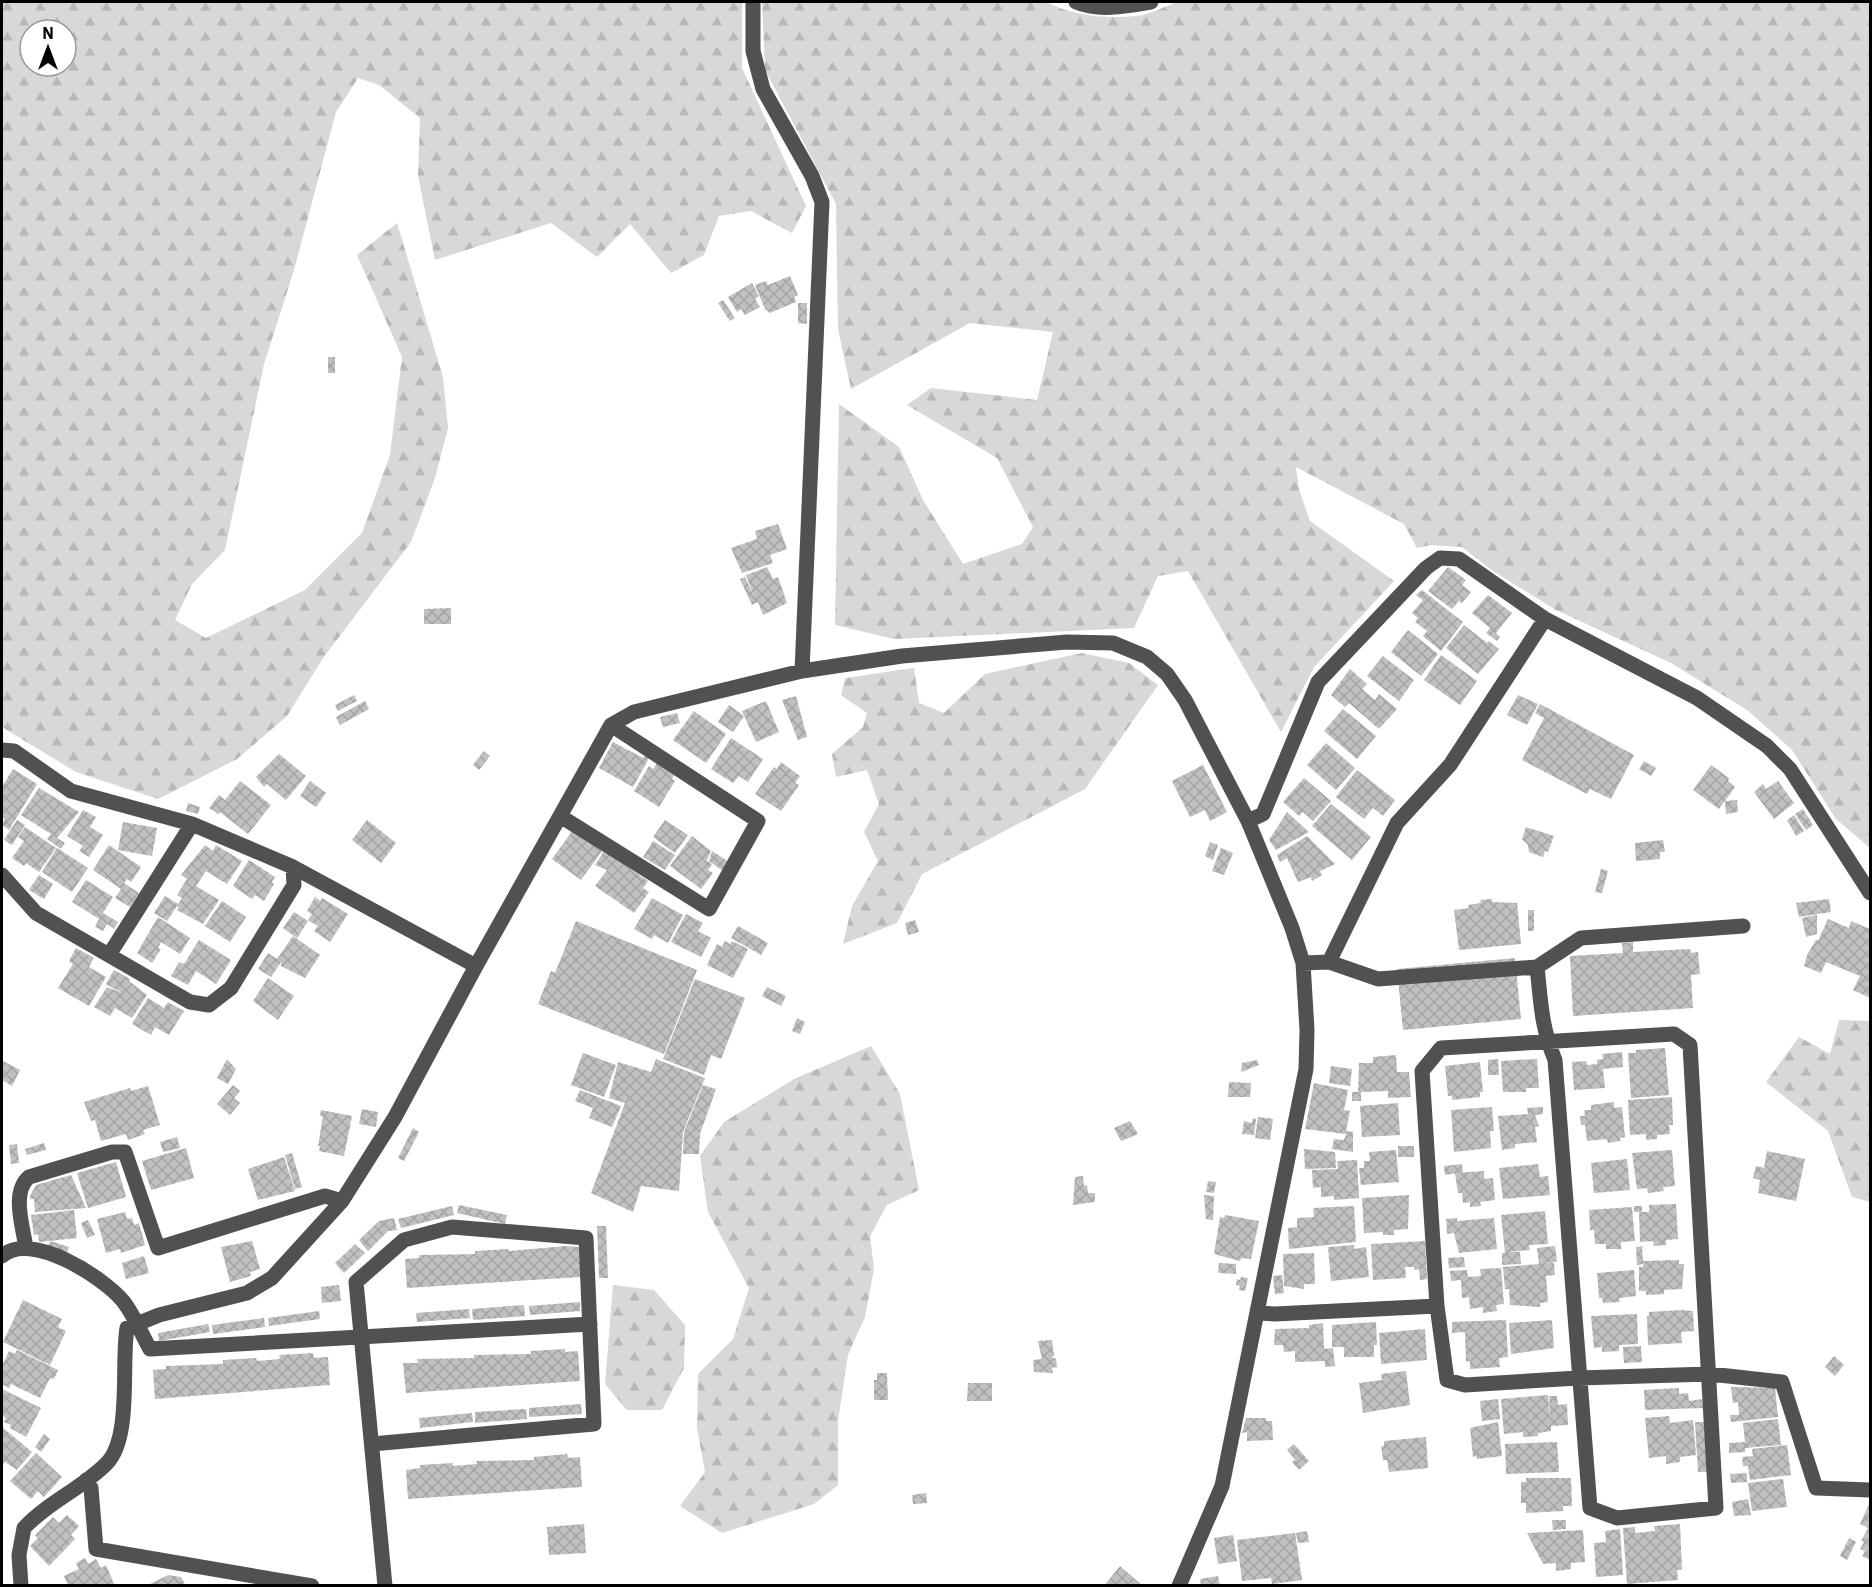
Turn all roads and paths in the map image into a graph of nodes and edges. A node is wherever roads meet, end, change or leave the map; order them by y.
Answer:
1 (753, 2) edge
2 (1076, 2) edge
3 (1151, 2) edge
4 (1545, 619) junction
5 (802, 671) junction
6 (611, 725) junction
7 (2, 750) edge
8 (560, 816) junction
9 (1248, 821) junction
10 (192, 824) junction
11 (292, 867) junction
12 (2, 875) edge
13 (1870, 893) edge
14 (1743, 926) dead end
15 (109, 955) junction
16 (1329, 962) junction
17 (1303, 963) junction
18 (476, 966) junction
19 (1537, 967) junction
20 (1548, 1042) junction
21 (342, 1201) junction
22 (26, 1248) junction
23 (2, 1256) edge
24 (1437, 1306) junction
25 (1258, 1313) junction
26 (136, 1322) junction
27 (590, 1324) junction
28 (362, 1336) junction
29 (1710, 1374) junction
30 (1578, 1377) junction
31 (372, 1444) junction
32 (86, 1480) junction
33 (1870, 1490) edge
34 (252, 1581) edge
35 (21, 1586) edge
36 (312, 1586) edge
37 (385, 1586) edge
38 (1179, 1586) edge

1 - 5 street
2 - 3 street
4 - 9 street
4 - 13 street
4 - 16 street
5 - 6 street
5 - 9 street
6 - 8 street
6 - 8 street
7 - 10 street
8 - 18 street
9 - 17 street
10 - 11 street
10 - 15 street
11 - 15 street
11 - 18 street
12 - 15 street
14 - 19 street
16 - 17 street
16 - 19 street
17 - 25 street
18 - 21 street
19 - 20 street
20 - 24 street
20 - 29 street
20 - 30 street
21 - 22 street
21 - 26 street
22 - 23 street
22 - 26 street
24 - 25 street
24 - 30 street
25 - 38 street
26 - 28 street
26 - 32 street
27 - 28 street
27 - 28 street
27 - 31 street
28 - 31 street
29 - 30 street
29 - 30 street
29 - 33 street
31 - 37 street
32 - 34 street
32 - 35 street
34 - 36 street

